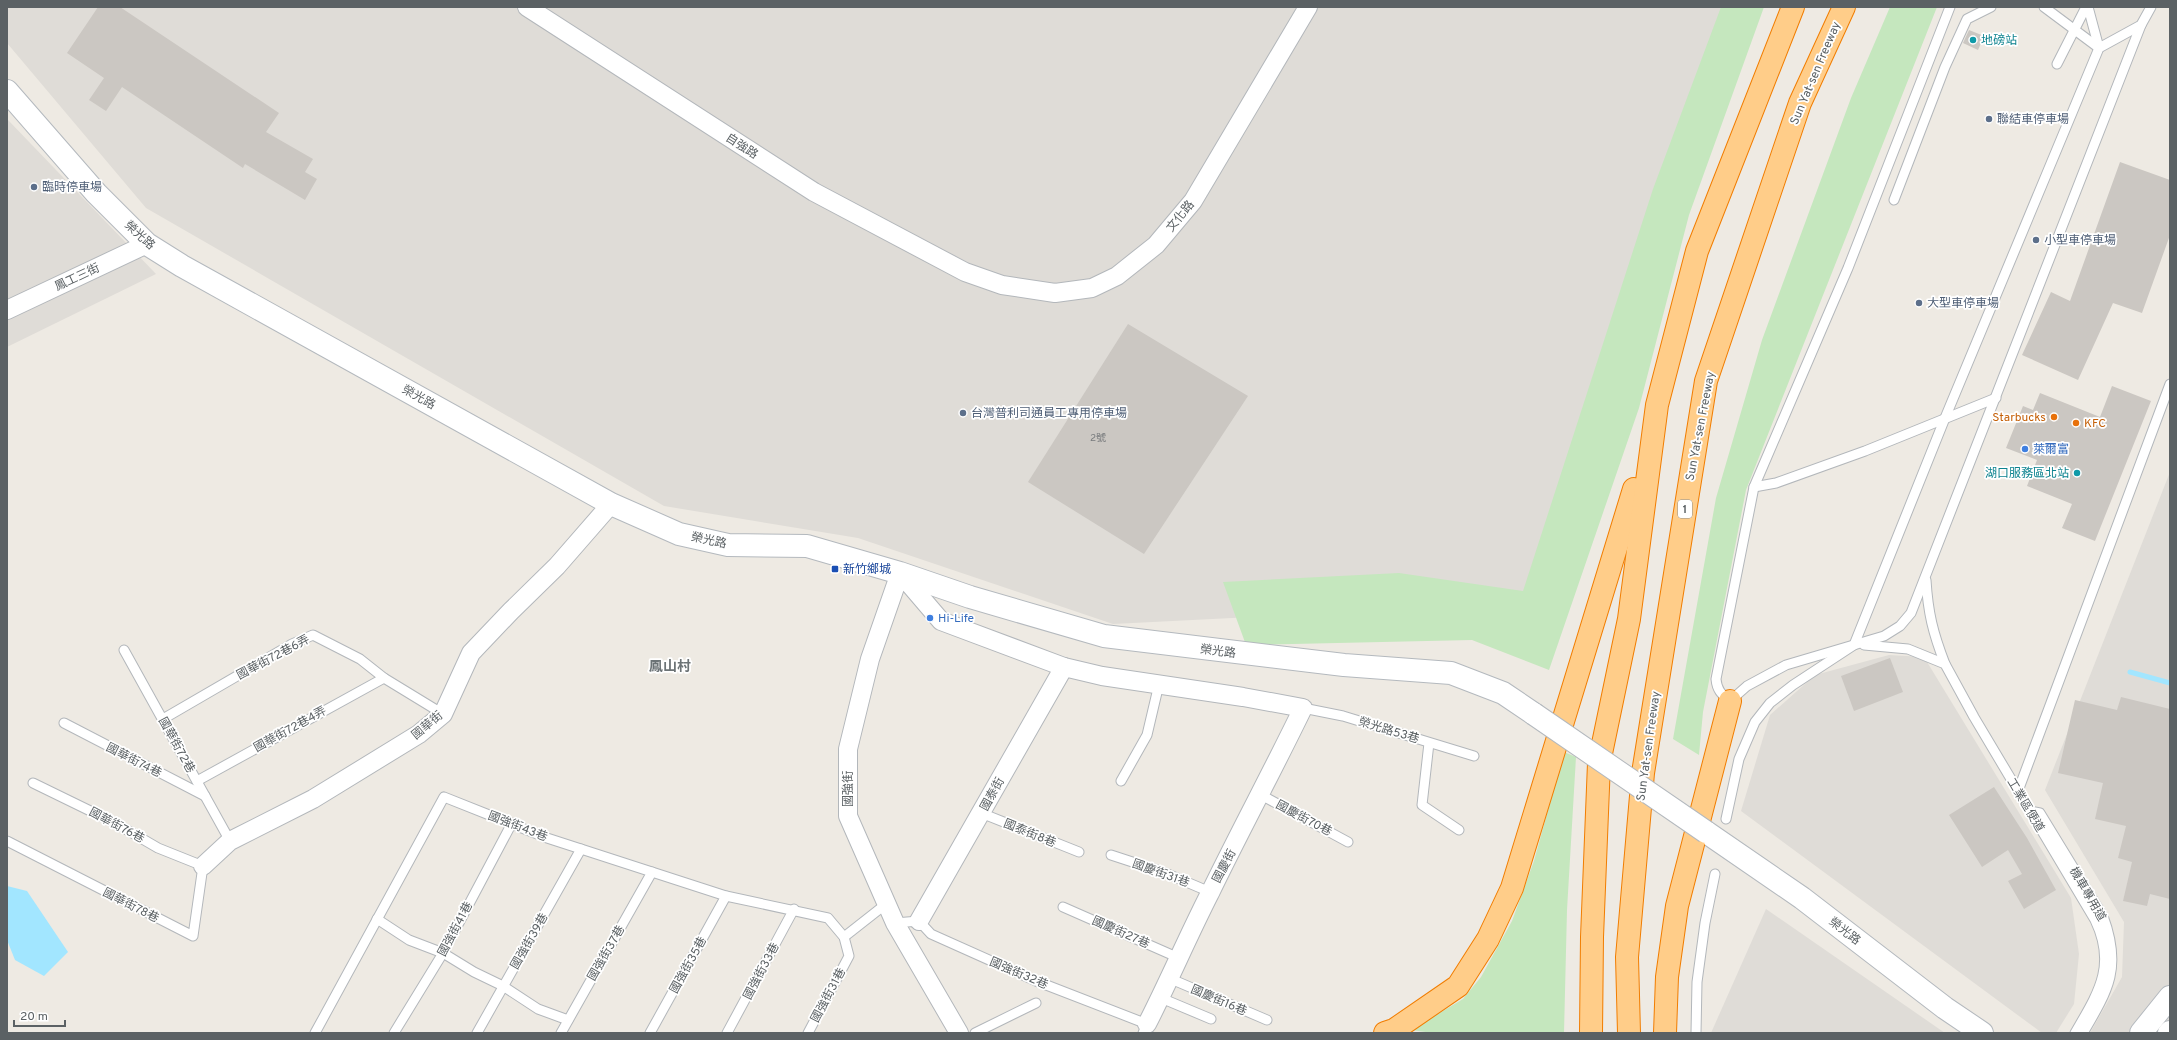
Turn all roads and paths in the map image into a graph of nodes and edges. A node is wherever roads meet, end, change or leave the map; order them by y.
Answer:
1 (527, 7) edge
2 (1308, 7) edge
3 (1793, 7) edge
4 (1844, 7) edge
5 (1950, 7) edge
6 (1990, 7) edge
7 (2044, 7) edge
8 (2087, 7) edge
9 (2151, 7) edge
10 (2141, 26) junction
11 (2074, 29) junction
12 (2100, 48) junction
13 (2057, 64) dead end
14 (7, 91) edge
15 (1894, 200) dead end
16 (147, 244) junction
17 (965, 272) joint
18 (7, 310) edge
19 (2170, 384) edge
20 (1996, 398) junction
21 (1657, 405) junction
22 (1945, 418) junction
23 (1754, 487) junction
24 (611, 504) junction
25 (900, 573) junction
26 (1926, 577) junction
27 (1854, 644) junction
28 (124, 650) dead end
29 (1945, 664) junction
30 (1064, 667) junction
31 (384, 678) junction
32 (1159, 684) junction
33 (1730, 701) junction
34 (1303, 708) junction
35 (443, 714) junction
36 (163, 719) junction
37 (64, 723) dead end
38 (1429, 743) junction
39 (1474, 756) dead end
40 (197, 781) junction
41 (1121, 781) dead end
42 (33, 783) dead end
43 (2018, 791) junction
44 (1261, 795) junction
45 (205, 796) junction
46 (2030, 811) junction
47 (981, 813) junction
48 (1726, 820) dead end
49 (512, 823) junction
50 (1459, 830) dead end
51 (7, 841) edge
52 (230, 841) junction
53 (1348, 842) dead end
54 (582, 849) junction
55 (1079, 852) dead end
56 (1111, 855) dead end
57 (203, 866) junction
58 (652, 872) junction
59 (1715, 874) dead end
60 (1210, 892) junction
61 (726, 896) junction
62 (886, 904) junction
63 (1064, 907) dead end
64 (794, 909) junction
65 (377, 919) junction
66 (918, 921) junction
67 (895, 923) junction
68 (844, 937) junction
69 (443, 953) junction
70 (849, 956) joint
71 (1179, 958) junction
72 (1171, 979) junction
73 (503, 986) junction
74 (2170, 997) edge
75 (1161, 998) junction
76 (1036, 1004) dead end
77 (1211, 1019) dead end
78 (568, 1020) junction
79 (1267, 1020) dead end
80 (1145, 1029) edge
81 (315, 1033) edge
82 (394, 1033) edge
83 (477, 1033) edge
84 (561, 1033) edge
85 (650, 1033) edge
86 (727, 1033) edge
87 (808, 1033) edge
88 (959, 1033) edge
89 (975, 1033) edge
90 (1385, 1033) edge
91 (1591, 1033) edge
92 (1629, 1033) edge
93 (1665, 1033) edge
94 (1696, 1033) edge
95 (1982, 1033) edge
96 (2075, 1033) edge
97 (2083, 1033) edge
98 (2141, 1033) edge

1 - 17 street, 自強路
2 - 17 street, 文化路
3 - 21 highway
4 - 92 highway, Sun Yat-sen Freeway / 1
5 - 23 lane
6 - 15 lane
7 - 11 lane
8 - 11 lane
8 - 12 lane
9 - 10 lane
10 - 12 lane
10 - 20 lane
11 - 12 lane
11 - 13 lane
12 - 22 lane
14 - 16 street, 榮光路
16 - 18 street, 鳳工三街
16 - 24 street, 榮光路
19 - 43 lane
20 - 22 lane
20 - 26 lane
21 - 90 highway
21 - 91 highway
22 - 23 lane
22 - 27 lane
23 - 33 lane
24 - 25 street, 榮光路
24 - 35 street, 國華街
25 - 30 street
25 - 62 street, 國強街
25 - 95 street, 榮光路, bridge
26 - 27 lane
26 - 29 lane, 工業區便道
27 - 29 lane
27 - 33 lane
27 - 48 lane
28 - 36 lane, 國華街72巷
29 - 43 lane, 工業區便道
30 - 32 street
30 - 47 street, 國泰街
31 - 35 lane, 國華街72巷6弄
31 - 36 lane, 國華街72巷6弄
31 - 40 lane, 國華街72巷4弄
32 - 34 street
32 - 41 lane
33 - 93 highway
34 - 38 lane, 榮光路53巷
34 - 44 street, 國慶街
35 - 52 street, 國華街
36 - 40 lane, 國華街72巷
37 - 45 lane, 國華街74巷
38 - 39 lane, 榮光路53巷
38 - 50 lane
40 - 45 lane, 國華街72巷
42 - 57 lane, 國華街76巷
43 - 46 lane, 工業區便道
44 - 53 lane, 國慶街70巷
44 - 60 street, 國慶街
45 - 52 lane, 國華街72巷
46 - 96 lane, 工業區便道
46 - 97 lane, 機車專用道
47 - 55 lane, 國泰街8巷
47 - 66 street, 國泰街
49 - 54 lane, 國強街43巷
49 - 65 lane, 國強街43巷
49 - 69 lane, 國強街41巷
51 - 57 lane, 國華街78巷
52 - 57 street, 國華街
54 - 58 lane, 國強街43巷
54 - 73 lane, 國強街39巷
56 - 60 lane, 國慶街31巷
58 - 61 lane, 國強街43巷
58 - 78 lane, 國強街37巷
59 - 94 lane
60 - 71 street, 國慶街
61 - 64 lane, 國強街43巷
61 - 85 lane, 國強街35巷
62 - 67 street, 國強街
62 - 68 lane
63 - 71 lane, 國慶街27巷
64 - 68 lane, 國強街43巷
64 - 86 lane, 國強街33巷
65 - 69 lane
65 - 81 lane, 國強街43巷
66 - 67 lane
66 - 80 lane, 國強街32巷
67 - 88 street, 國強街
68 - 70 lane, 國強街43巷
69 - 73 lane
69 - 82 lane, 國強街41巷
70 - 87 lane, 國強街31巷
71 - 72 street, 國慶街
72 - 75 street, 國慶街
72 - 79 lane, 國慶街16巷
73 - 78 lane
73 - 83 lane, 國強街39巷
74 - 98 street
75 - 77 lane
75 - 80 street, 國慶街
76 - 89 lane
78 - 84 lane, 國強街37巷

